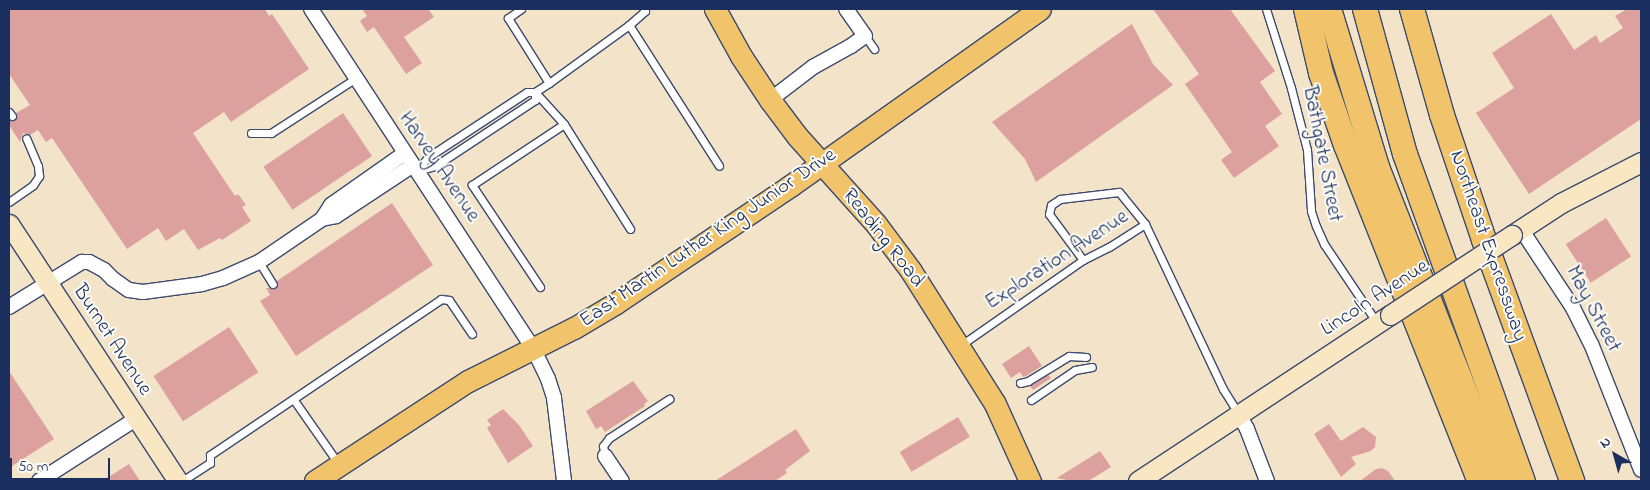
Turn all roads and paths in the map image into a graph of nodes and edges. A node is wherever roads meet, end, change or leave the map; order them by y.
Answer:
1 (311, 9) edge
2 (521, 9) edge
3 (644, 9) edge
4 (715, 9) edge
5 (846, 9) edge
6 (1040, 9) edge
7 (1266, 9) edge
8 (1306, 9) edge
9 (1329, 9) edge
10 (1365, 9) edge
11 (1412, 9) edge
12 (629, 25) junction
13 (865, 36) junction
14 (874, 49) dead end
15 (356, 78) junction
16 (549, 83) junction
17 (535, 92) junction
18 (770, 100) junction
19 (564, 124) junction
20 (251, 132) dead end
21 (26, 138) dead end
22 (405, 153) junction
23 (822, 162) junction
24 (1641, 162) edge
25 (720, 166) dead end
26 (415, 168) junction
27 (9, 202) edge
28 (322, 219) junction
29 (9, 224) edge
30 (1145, 224) junction
31 (630, 229) dead end
32 (1517, 232) junction
33 (1083, 260) junction
34 (258, 262) junction
35 (47, 282) junction
36 (273, 284) dead end
37 (540, 287) dead end
38 (9, 307) edge
39 (1384, 319) junction
40 (472, 334) dead end
41 (960, 346) junction
42 (533, 348) junction
43 (1086, 357) dead end
44 (1092, 367) dead end
45 (1020, 383) dead end
46 (669, 399) dead end
47 (294, 400) junction
48 (1031, 400) dead end
49 (1239, 415) junction
50 (136, 418) junction
51 (605, 456) joint
52 (339, 465) junction
53 (1641, 470) edge
54 (38, 481) edge
55 (178, 481) edge
56 (182, 481) edge
57 (315, 481) edge
58 (564, 481) edge
59 (622, 481) edge
60 (1030, 481) edge
61 (1138, 481) edge
62 (1267, 481) edge
63 (1480, 481) edge
64 (1500, 481) edge
65 (1523, 481) edge
66 (1572, 481) edge

1 - 15 street, Harvey Avenue
2 - 16 lane
3 - 12 lane
4 - 18 main road, Reading Road
5 - 13 street
6 - 23 main road, East Martin Luther King Junior Drive
7 - 39 lane, Bathgate Street
8 - 63 highway
9 - 64 highway
10 - 65 highway
11 - 66 highway, Northeast Expressway
12 - 16 lane
12 - 25 lane
13 - 14 lane
13 - 18 street
15 - 20 lane
15 - 22 street, Harvey Avenue
16 - 17 lane
17 - 19 lane
17 - 26 lane
17 - 26 lane
18 - 23 main road, Reading Road
19 - 31 lane
19 - 37 lane
21 - 27 lane
22 - 26 street, Harvey Avenue
22 - 28 street
23 - 41 main road, Reading Road
23 - 42 main road, East Martin Luther King Junior Drive
24 - 32 street, Lincoln Avenue
26 - 28 street
26 - 42 street, Harvey Avenue
28 - 34 street
29 - 35 street, Burnet Avenue
30 - 33 lane, Exploration Avenue
30 - 33 lane
30 - 49 lane, Exploration Avenue
32 - 39 street, Lincoln Avenue, bridge
32 - 53 street, May Street
33 - 41 lane, Exploration Avenue
34 - 35 street
34 - 36 lane
35 - 38 street
35 - 50 street, Burnet Avenue
39 - 49 street, Lincoln Avenue
40 - 47 lane
41 - 60 main road, Reading Road
42 - 52 main road, East Martin Luther King Junior Drive
42 - 58 street, Harvey Avenue
43 - 45 lane
44 - 48 lane
46 - 51 lane
47 - 52 lane
47 - 56 lane
49 - 61 street, Lincoln Avenue
49 - 62 street
50 - 54 street
50 - 55 street, Burnet Avenue
51 - 59 street
52 - 57 main road, East Martin Luther King Junior Drive

